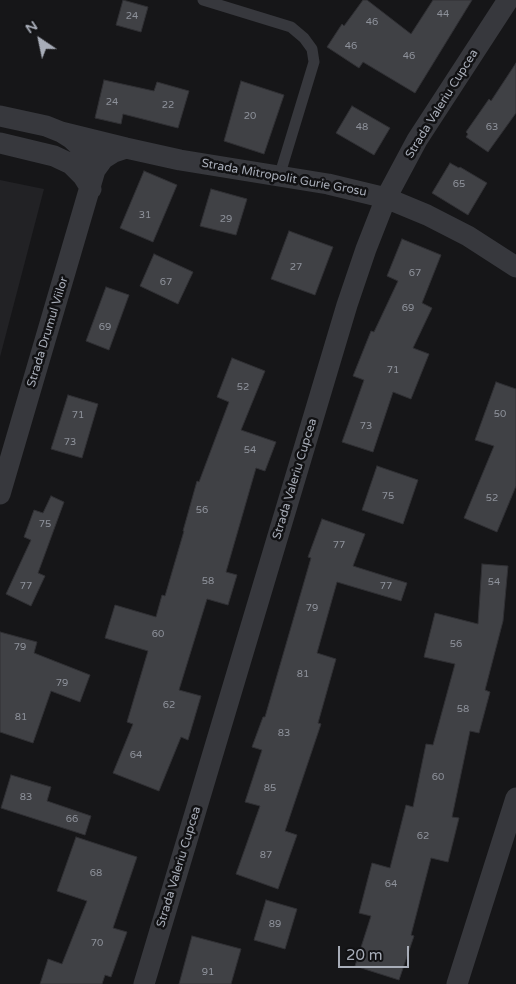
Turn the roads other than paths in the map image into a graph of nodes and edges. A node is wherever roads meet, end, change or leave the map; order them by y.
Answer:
1 (203, 0) edge
2 (508, 0) edge
3 (0, 116) edge
4 (60, 132) junction
5 (0, 143) edge
6 (126, 148) junction
7 (280, 176) junction
8 (93, 180) junction
9 (386, 198) junction
10 (516, 266) edge
11 (0, 494) edge
12 (516, 798) edge
13 (144, 984) edge
14 (457, 984) edge

1 - 7 lane
2 - 9 street, Strada Valeriu Cupcea
3 - 4 street, Strada Mitropolit Gurie Grosu
4 - 6 street, Strada Mitropolit Gurie Grosu
4 - 8 street, Strada Mitropolit Gurie Grosu
5 - 8 street
6 - 7 street, Strada Mitropolit Gurie Grosu
6 - 8 street
7 - 9 street, Strada Mitropolit Gurie Grosu
8 - 11 street, Strada Drumul Viilor
9 - 10 street, Strada Mitropolit Gurie Grosu
9 - 13 street, Strada Valeriu Cupcea
12 - 14 street

